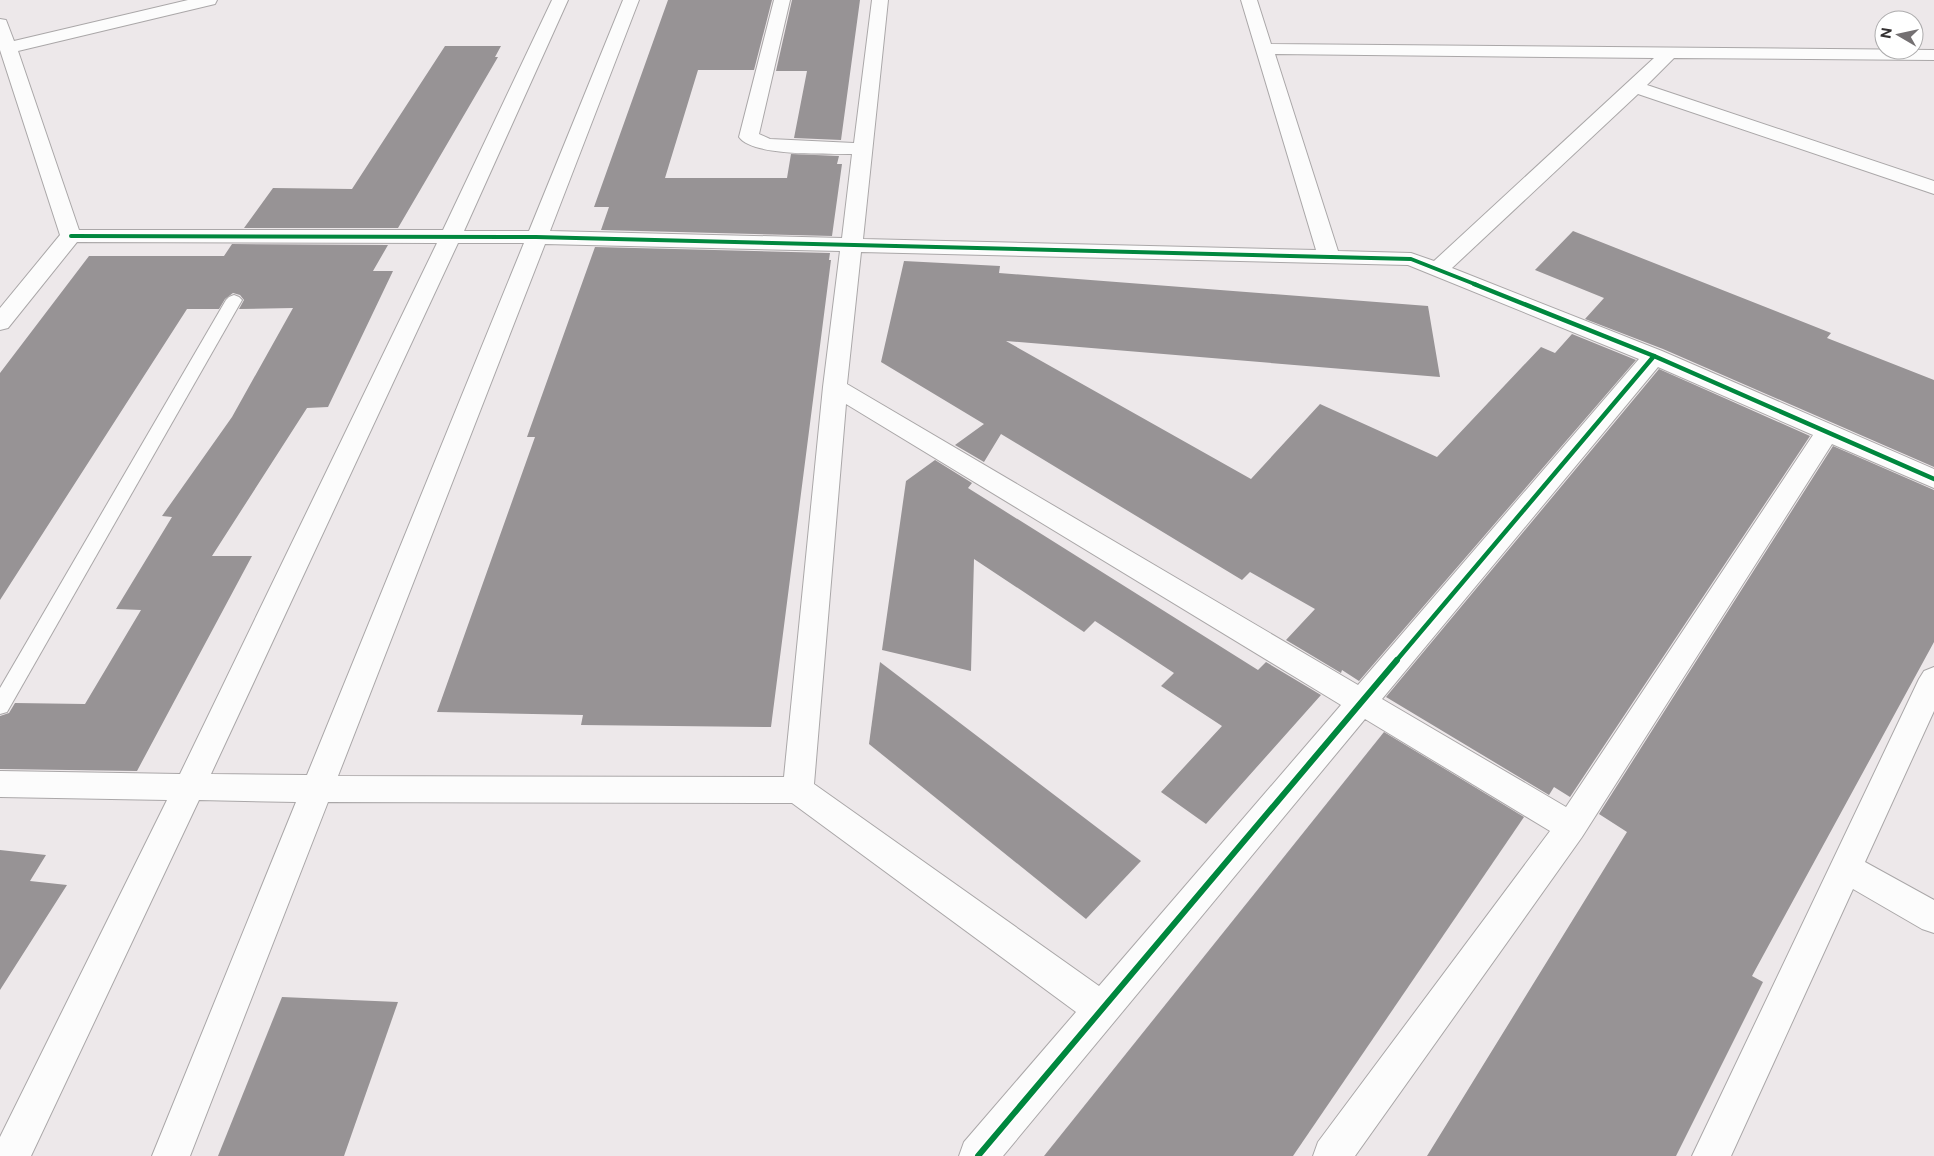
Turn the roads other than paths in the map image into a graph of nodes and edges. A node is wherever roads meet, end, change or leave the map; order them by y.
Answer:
1 (209, 0) edge
2 (560, 0) edge
3 (631, 0) edge
4 (782, 0) edge
5 (880, 0) edge
6 (1249, 0) edge
7 (0, 24) edge
8 (8, 48) junction
9 (1264, 49) junction
10 (1669, 53) junction
11 (1934, 55) edge
12 (1636, 87) junction
13 (863, 149) junction
14 (1934, 188) edge
15 (71, 236) junction
16 (536, 237) junction
17 (451, 238) junction
18 (852, 246) junction
19 (1330, 258) junction
20 (1438, 269) junction
21 (234, 300) dead end
22 (0, 322) edge
23 (1654, 356) junction
24 (836, 387) junction
25 (1828, 431) junction
26 (1934, 479) edge
27 (1934, 679) edge
28 (1361, 703) junction
29 (0, 706) edge
30 (0, 784) edge
31 (190, 788) junction
32 (317, 789) junction
33 (798, 790) junction
34 (1571, 827) junction
35 (1846, 868) junction
36 (1934, 918) edge
37 (1101, 1009) junction
38 (1716, 1154) edge
39 (11, 1156) edge
40 (171, 1156) edge
41 (978, 1156) edge
42 (1332, 1156) edge

1 - 8 street
2 - 17 street
3 - 16 street
4 - 13 street
5 - 13 street
6 - 9 street
7 - 8 street
8 - 15 street
9 - 10 street
9 - 19 street
10 - 11 street
10 - 12 street
12 - 14 street
12 - 20 street
13 - 18 street
15 - 17 street
15 - 22 street
16 - 17 street
16 - 18 street
16 - 32 street
17 - 31 street
18 - 19 street
18 - 24 street
19 - 20 street
20 - 23 street
21 - 29 lane
23 - 25 street
23 - 28 street
24 - 28 street
24 - 33 street
25 - 26 street
25 - 34 street
27 - 35 street
28 - 34 street
28 - 37 street
30 - 31 street
31 - 32 street
31 - 39 street
32 - 33 street
32 - 40 street
33 - 37 street
34 - 42 street
35 - 36 street
35 - 38 street
37 - 41 street

